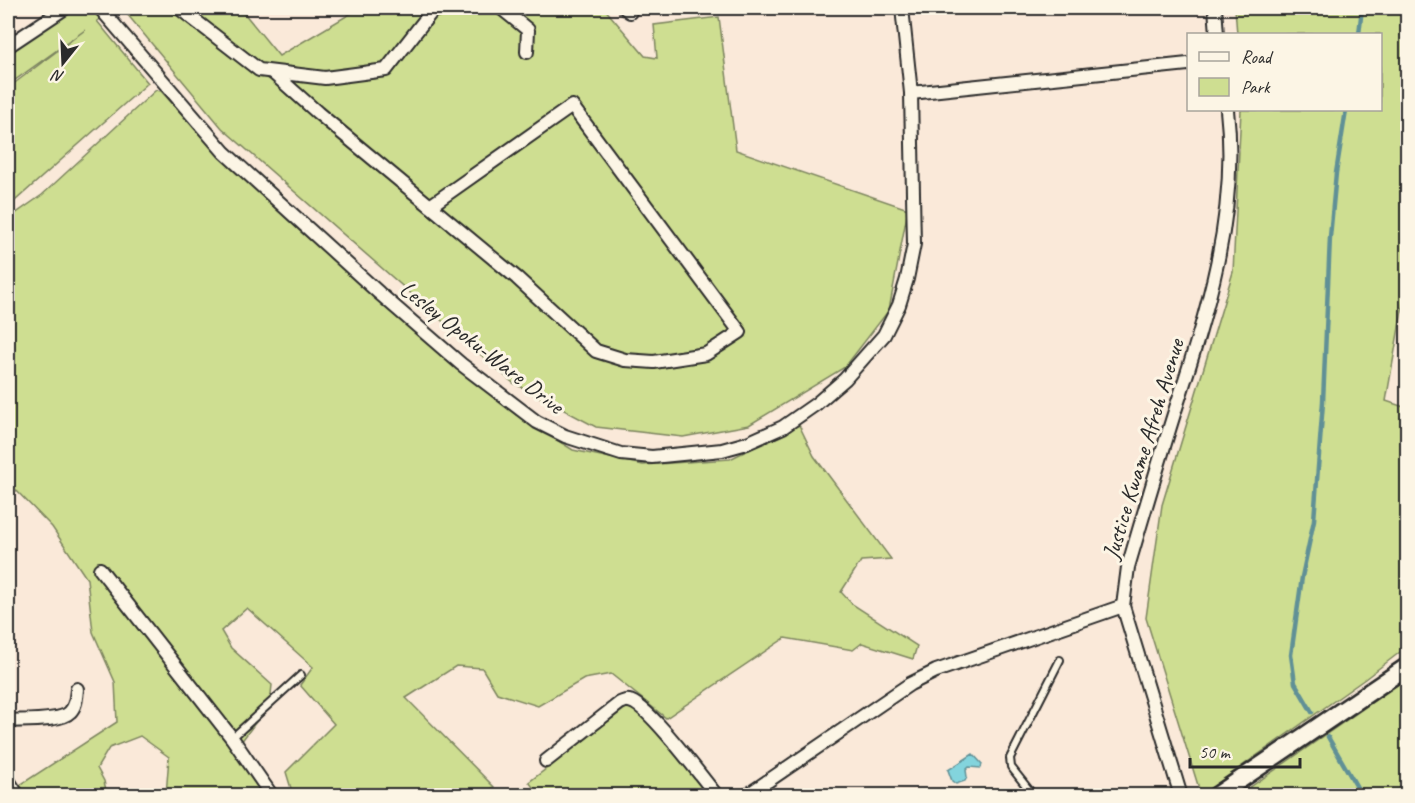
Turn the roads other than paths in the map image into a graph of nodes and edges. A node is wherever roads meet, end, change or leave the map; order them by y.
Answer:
1 (65, 8) edge
2 (100, 8) edge
3 (179, 8) edge
4 (444, 8) edge
5 (501, 8) edge
6 (902, 8) edge
7 (1215, 8) edge
8 (1217, 33) edge
9 (8, 46) edge
10 (527, 52) dead end
11 (1187, 63) edge
12 (272, 72) junction
13 (911, 93) junction
14 (1227, 111) edge
15 (430, 206) junction
16 (100, 569) dead end
17 (1124, 606) junction
18 (1060, 660) dead end
19 (1407, 666) edge
20 (301, 675) dead end
21 (77, 689) dead end
22 (8, 721) edge
23 (232, 738) junction
24 (546, 761) dead end
25 (8, 780) edge
26 (18, 795) edge
27 (272, 795) edge
28 (717, 795) edge
29 (746, 795) edge
30 (1034, 795) edge
31 (1181, 795) edge
32 (1216, 795) edge

1 - 9 street
2 - 13 street, Lesley Opoku-Ware Drive
3 - 12 street
4 - 12 street
5 - 10 street
6 - 13 street, Lesley Opoku-Ware Drive
7 - 8 street
11 - 13 street
12 - 15 street
14 - 17 street, Justice Kwame Afreh Avenue
15 - 15 street
16 - 23 street
17 - 29 street
17 - 31 street, Justice Kwame Afreh Avenue
18 - 30 lane
19 - 32 street
20 - 23 lane
21 - 22 street
23 - 27 street
24 - 28 street
25 - 26 street

